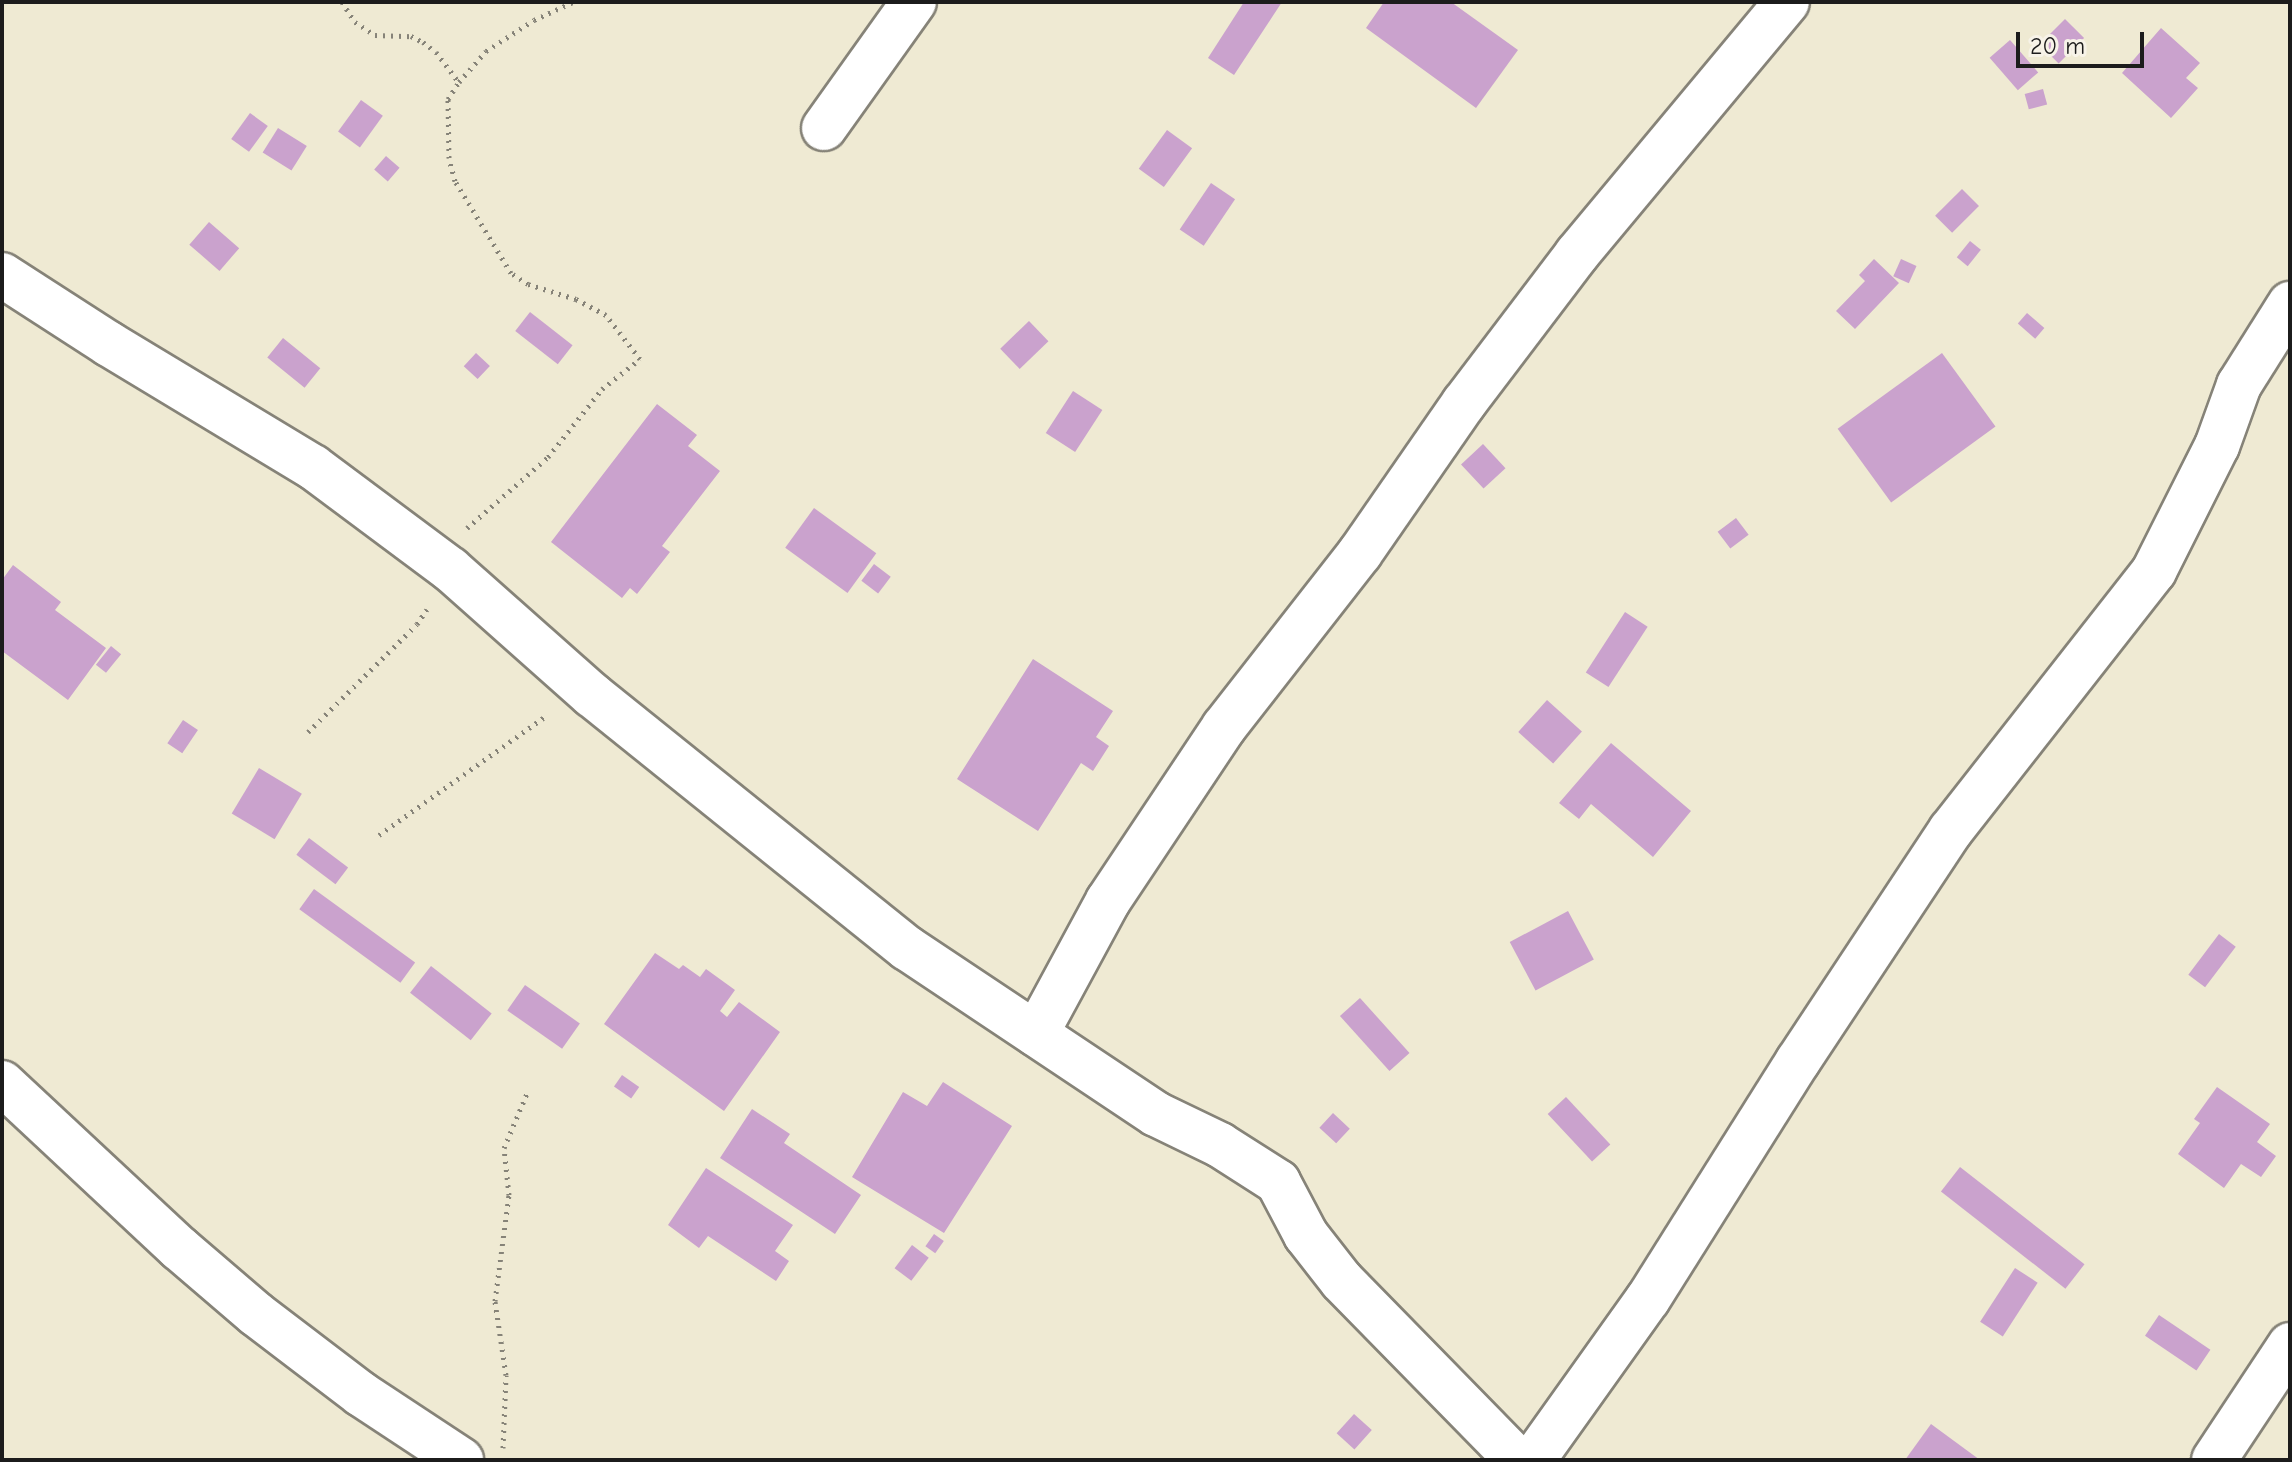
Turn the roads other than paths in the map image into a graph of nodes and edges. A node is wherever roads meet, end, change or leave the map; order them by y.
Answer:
1 (914, 2) edge
2 (1787, 2) edge
3 (824, 128) dead end
4 (2, 275) edge
5 (2290, 304) edge
6 (1036, 1034) junction
7 (2, 1083) edge
8 (2290, 1345) edge
9 (461, 1460) edge
10 (1517, 1460) edge
11 (1533, 1460) edge
12 (2214, 1460) edge

1 - 3 street
2 - 6 street
4 - 6 street
5 - 11 street
6 - 10 street
7 - 9 street
8 - 12 street

